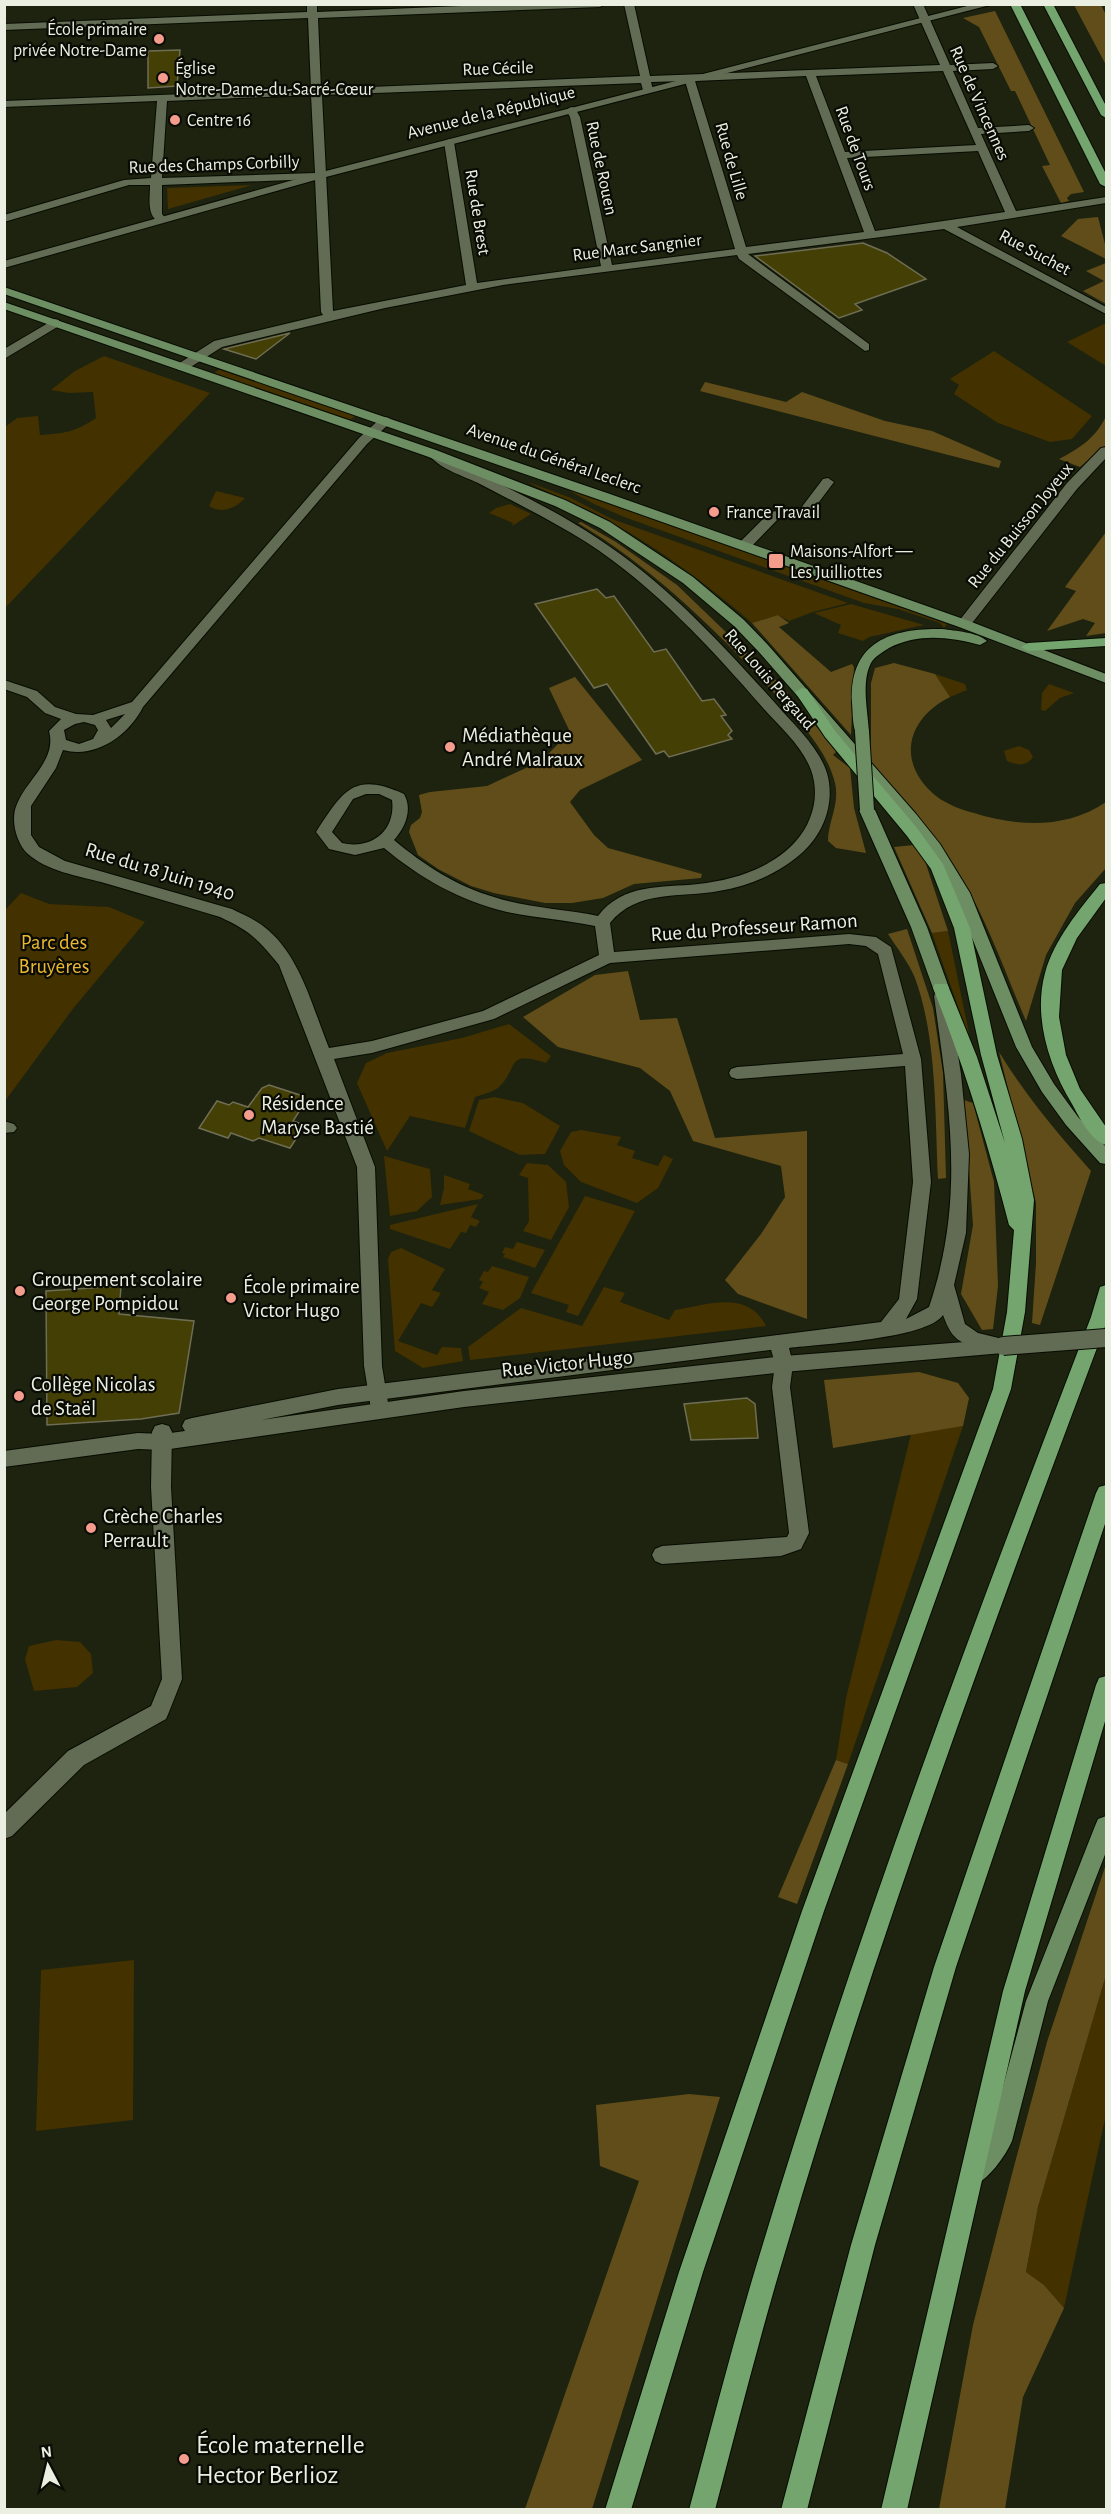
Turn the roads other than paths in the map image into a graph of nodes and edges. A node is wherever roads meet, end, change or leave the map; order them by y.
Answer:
1 (600, 4) edge
2 (629, 4) edge
3 (918, 4) edge
4 (989, 4) edge
5 (1015, 4) edge
6 (1050, 8) edge
7 (312, 10) edge
8 (925, 21) junction
9 (4, 27) edge
10 (993, 66) dead end
11 (946, 68) junction
12 (810, 73) junction
13 (702, 76) junction
14 (647, 78) junction
15 (690, 80) junction
16 (648, 90) junction
17 (316, 92) junction
18 (162, 100) junction
19 (4, 104) edge
20 (571, 110) junction
21 (1107, 115) edge
22 (1029, 128) dead end
23 (975, 131) junction
24 (449, 142) junction
25 (983, 148) junction
26 (841, 155) junction
27 (322, 175) junction
28 (156, 180) junction
29 (1107, 184) edge
30 (1107, 200) edge
31 (1011, 215) junction
32 (4, 219) edge
33 (161, 220) junction
34 (946, 225) junction
35 (871, 235) junction
36 (742, 252) junction
37 (4, 265) edge
38 (607, 269) junction
39 (472, 288) junction
40 (4, 290) edge
41 (4, 305) edge
42 (1107, 311) edge
43 (81, 316) junction
44 (332, 316) junction
45 (55, 323) junction
46 (865, 347) dead end
47 (4, 355) edge
48 (197, 356) junction
49 (182, 367) junction
50 (385, 421) junction
51 (372, 434) junction
52 (1107, 452) edge
53 (433, 454) junction
54 (828, 482) dead end
55 (744, 546) junction
56 (964, 624) junction
57 (1107, 642) edge
58 (1028, 647) junction
59 (1097, 675) edge
60 (4, 684) edge
61 (802, 692) junction
62 (136, 705) junction
63 (50, 710) junction
64 (75, 718) junction
65 (95, 719) junction
66 (58, 737) junction
67 (102, 739) junction
68 (81, 748) junction
69 (49, 768) junction
70 (386, 842) junction
71 (1107, 888) edge
72 (602, 922) junction
73 (607, 958) junction
74 (941, 988) junction
75 (324, 1055) junction
76 (914, 1059) junction
77 (736, 1073) dead end
78 (1107, 1139) edge
79 (1107, 1158) edge
80 (1021, 1238) junction
81 (946, 1287) junction
82 (1107, 1292) edge
83 (887, 1328) junction
84 (1107, 1338) edge
85 (778, 1342) junction
86 (1003, 1346) junction
87 (784, 1364) junction
88 (379, 1400) junction
89 (162, 1437) junction
90 (4, 1459) edge
91 (1107, 1493) edge
92 (662, 1556) dead end
93 (1107, 1685) edge
94 (1107, 1826) edge
95 (4, 1829) edge
96 (972, 2175) junction
97 (618, 2510) edge
98 (702, 2510) edge
99 (794, 2510) edge
100 (894, 2510) edge

1 - 7 street
2 - 14 street
3 - 8 street, Rue de Vincennes
4 - 8 street, Avenue de la République
5 - 29 highway
6 - 21 highway
7 - 9 street
7 - 17 street
8 - 11 street, Rue de Vincennes
8 - 13 street, Avenue de la République
10 - 11 street, Rue Cécile
11 - 12 street, Rue Cécile
11 - 23 street, Rue de Vincennes
12 - 13 street, Rue Cécile
12 - 26 street, Rue de Tours
13 - 14 street, Rue Cécile
13 - 15 street, Avenue de la République
14 - 16 street
14 - 17 street, Rue Cécile
15 - 16 street, Avenue de la République
15 - 36 street, Rue de Lille
16 - 20 street, Avenue de la République
17 - 18 street, Rue Cécile
17 - 27 street
18 - 19 street, Rue Cécile
18 - 28 street
20 - 24 street, Avenue de la République
20 - 38 street, Rue de Rouen
22 - 23 street
23 - 25 street, Rue de Vincennes
24 - 27 street, Avenue de la République
24 - 39 street, Rue de Brest
25 - 26 street
25 - 31 street, Rue de Vincennes
26 - 35 street, Rue de Tours
27 - 28 street, Rue des Champs Corbilly
27 - 33 street, Avenue de la République
27 - 44 street
28 - 32 street, Rue des Champs Corbilly
28 - 33 street
30 - 31 street, Rue Marc Sangnier
31 - 34 street, Rue Marc Sangnier
33 - 37 street, Avenue de la République
34 - 35 street, Rue Marc Sangnier
34 - 42 street, Rue Suchet
35 - 36 street, Rue Marc Sangnier
36 - 38 street, Rue Marc Sangnier
36 - 46 street
38 - 39 street, Rue Marc Sangnier
39 - 44 street, Rue Marc Sangnier
40 - 43 main road, Avenue du Général Leclerc
41 - 45 main road, Avenue du Général Leclerc
43 - 45 main road
43 - 48 main road, Avenue du Général Leclerc
44 - 48 street, Rue Marc Sangnier
45 - 47 street
45 - 49 main road, Avenue du Général Leclerc
48 - 49 street, Rue Marc Sangnier
48 - 50 main road, Avenue du Général Leclerc
49 - 51 main road, Avenue du Général Leclerc
50 - 51 street
50 - 55 main road, Avenue du Général Leclerc
51 - 53 main road, Avenue du Général Leclerc
51 - 62 street
52 - 56 street, Rue du Buisson Joyeux
53 - 61 main road, Avenue du Général Leclerc
53 - 72 street, Rue Louis Pergaud
54 - 55 street
55 - 56 main road, Avenue du Général Leclerc
56 - 58 main road, Avenue du Général Leclerc
57 - 58 highway
58 - 59 main road, Avenue du Général Leclerc
59 - 74 main road, bridge
60 - 63 street
61 - 79 main road, Avenue du Général Leclerc
61 - 80 highway
62 - 65 street
62 - 67 street
63 - 64 street
63 - 66 street
64 - 65 street
64 - 66 street
65 - 67 street
66 - 68 street
66 - 69 street, Rue du 18 Juin 1940
67 - 68 street
68 - 69 street, Rue du 18 Juin 1940
69 - 75 street, Rue du 18 Juin 1940
70 - 70 street
70 - 72 street
71 - 78 highway
72 - 73 street
73 - 75 street, Rue du Professeur Ramon
73 - 76 street, Rue du Professeur Ramon
74 - 80 highway
74 - 81 street
75 - 88 street, Rue du 18 Juin 1940
76 - 77 street
76 - 83 street, Rue du Professeur Ramon
80 - 97 highway
81 - 83 street, Rue Victor Hugo
81 - 86 street
82 - 98 highway
83 - 85 street, Rue Victor Hugo
84 - 86 street, Rue Victor Hugo, bridge
85 - 87 street
85 - 88 street, Rue Victor Hugo
86 - 87 street, Rue Victor Hugo
87 - 88 street, Rue Victor Hugo
87 - 92 street
88 - 89 street, Rue Victor Hugo
89 - 90 street, Rue Victor Hugo
89 - 95 street
91 - 99 highway
93 - 96 highway
94 - 96 main road
96 - 100 highway

